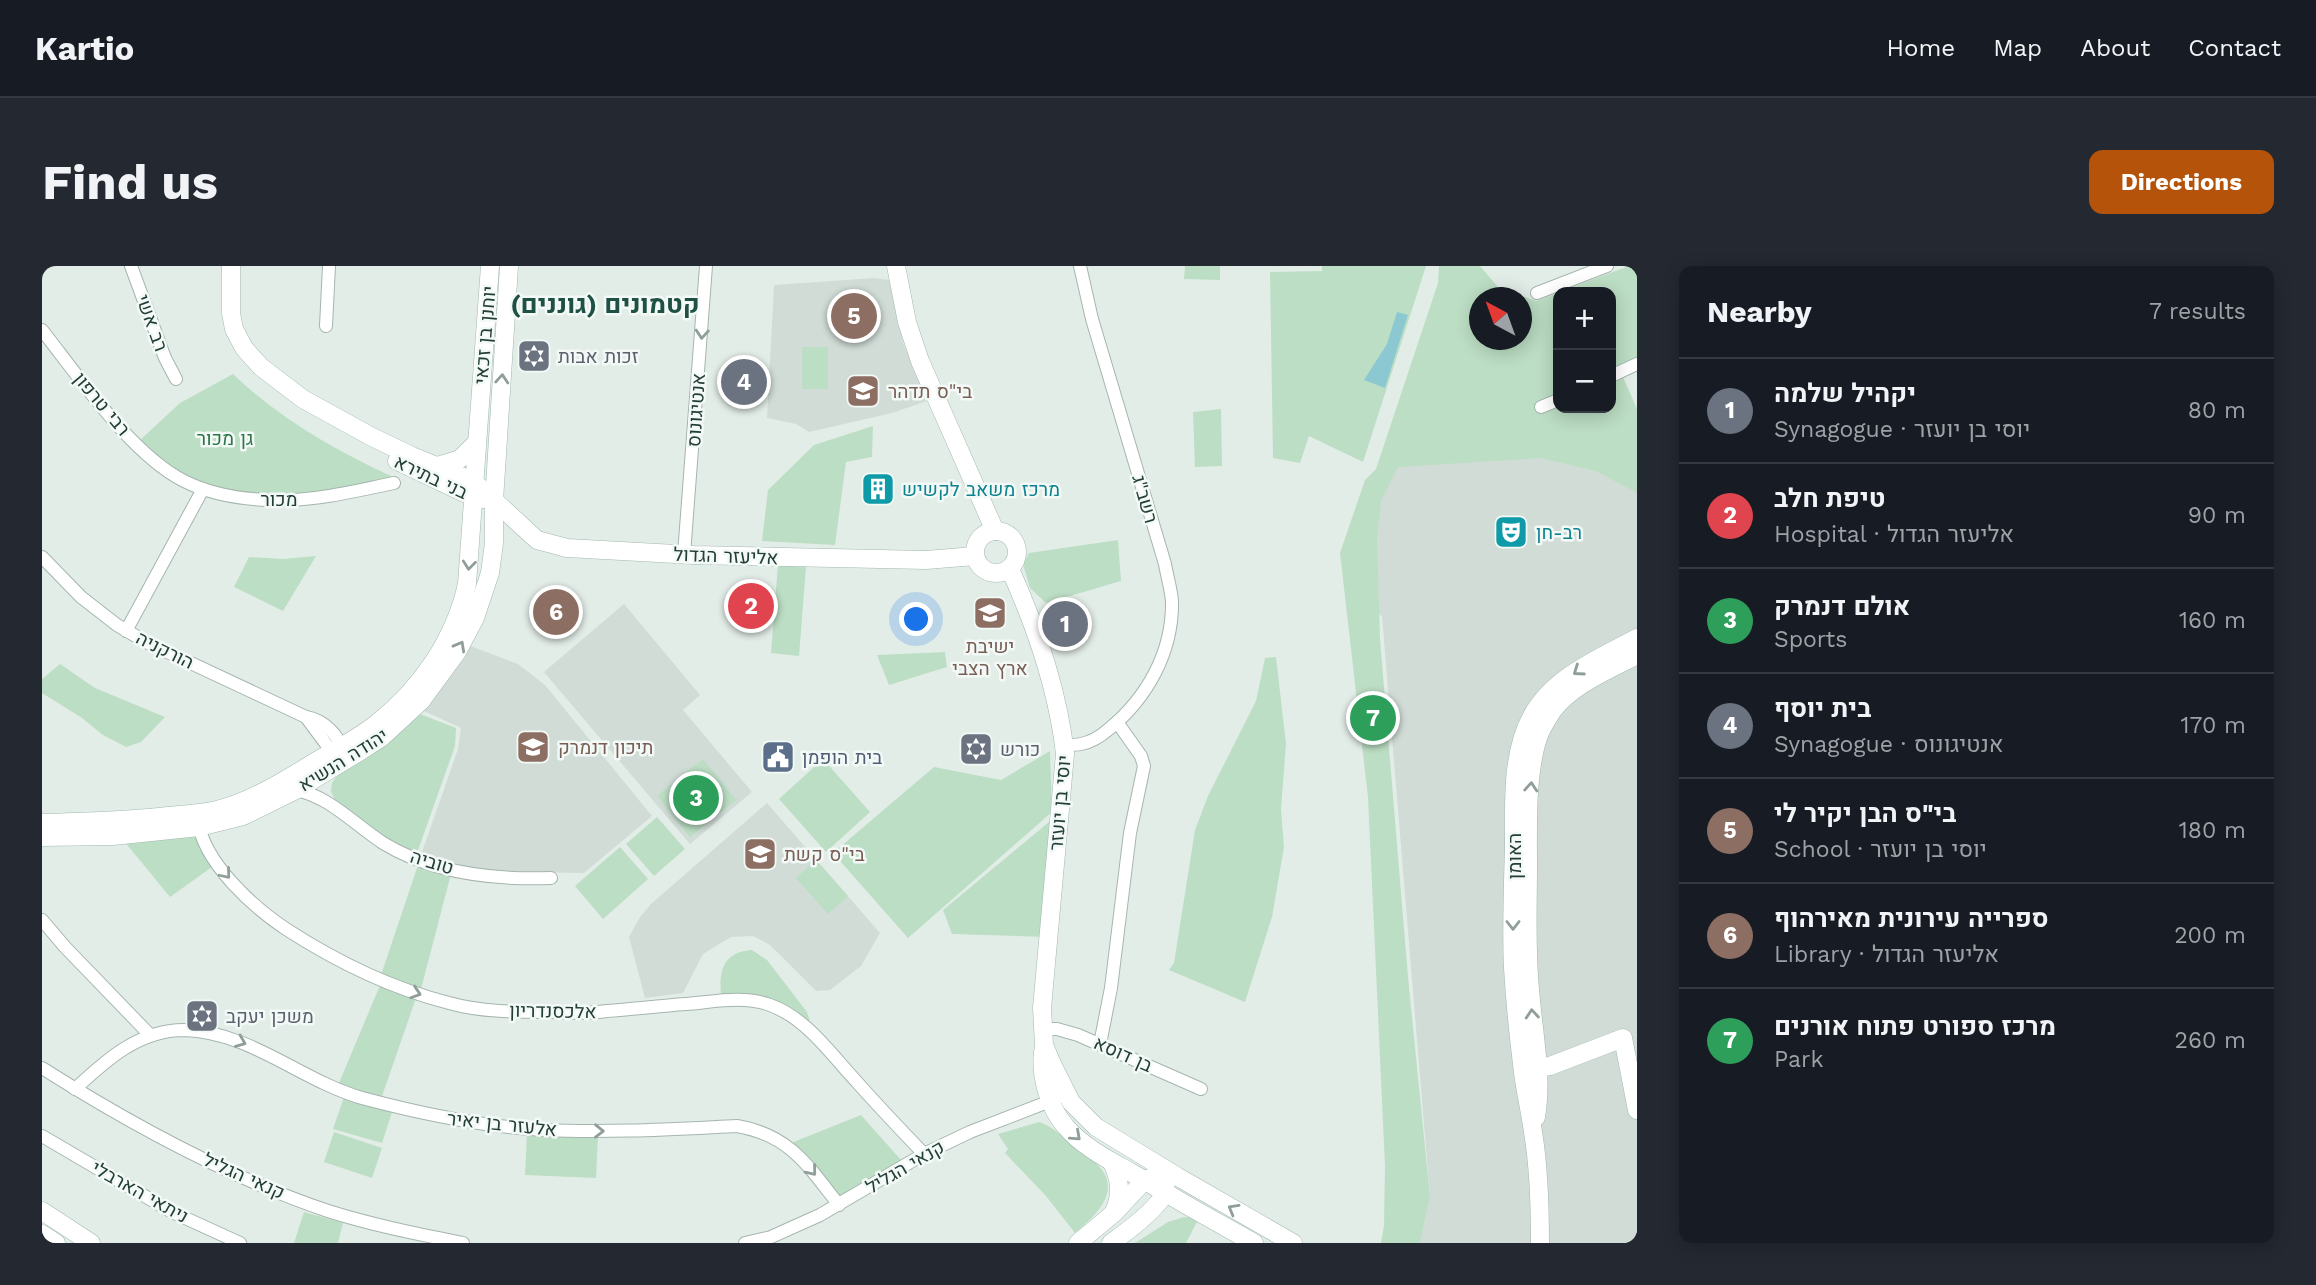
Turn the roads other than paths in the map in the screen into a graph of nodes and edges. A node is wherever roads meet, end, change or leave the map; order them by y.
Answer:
1 (131, 266) edge
2 (222, 266) edge
3 (231, 266) edge
4 (328, 266) edge
5 (490, 266) edge
6 (509, 266) edge
7 (706, 266) edge
8 (896, 266) edge
9 (1080, 266) edge
10 (1607, 266) edge
11 (1537, 293) dead end
12 (326, 326) dead end
13 (42, 330) edge
14 (1637, 364) edge
15 (1616, 374) edge
16 (176, 379) dead end
17 (1553, 402) edge
18 (1541, 407) dead end
19 (477, 442) junction
20 (437, 466) junction
21 (168, 471) joint
22 (394, 483) dead end
23 (204, 489) junction
24 (474, 489) junction
25 (494, 501) junction
26 (995, 531) junction
27 (528, 533) junction
28 (494, 543) junction
29 (684, 554) junction
30 (975, 556) junction
31 (42, 557) edge
32 (1010, 569) junction
33 (126, 631) junction
34 (1637, 638) edge
35 (1637, 654) edge
36 (1117, 722) junction
37 (1064, 745) junction
38 (337, 757) junction
39 (296, 790) junction
40 (327, 802) junction
41 (198, 820) junction
42 (42, 823) edge
43 (42, 837) edge
44 (551, 878) dead end
45 (42, 920) edge
46 (150, 1035) junction
47 (1630, 1036) edge
48 (1043, 1037) junction
49 (1100, 1044) junction
50 (1531, 1063) junction
51 (42, 1068) edge
52 (75, 1089) junction
53 (1201, 1089) dead end
54 (1059, 1097) junction
55 (1637, 1110) edge
56 (42, 1136) edge
57 (924, 1154) junction
58 (1112, 1162) junction
59 (1167, 1171) junction
60 (1144, 1181) junction
61 (1165, 1193) junction
62 (839, 1205) junction
63 (1540, 1205) junction
64 (1189, 1208) junction
65 (42, 1211) edge
66 (1114, 1213) junction
67 (1141, 1219) junction
68 (42, 1234) edge
69 (772, 1240) edge
70 (55, 1243) edge
71 (91, 1243) edge
72 (240, 1243) edge
73 (463, 1243) edge
74 (745, 1243) edge
75 (1078, 1243) edge
76 (1111, 1243) edge
77 (1254, 1243) edge
78 (1293, 1243) edge
79 (1540, 1243) edge
80 (1548, 1243) edge

1 - 16 street, רב אשי
2 - 24 street, בני בתירא
3 - 20 street, בני בתירא
4 - 12 street
5 - 19 street, יוחנן בן זכאי
25 -> 6 street, יוחנן בן זכאי
7 -> 29 street, אנטיגונוס
8 - 26 street
9 - 36 street, רשב"ג
10 - 11 street
13 - 21 street, רבי טרפון
14 - 15 street
17 - 18 street
19 - 20 street
19 - 24 street, יהודה הנשיא
20 - 24 street, בני בתירא
21 - 23 street, מכור
22 - 23 street, מכור
23 - 33 street
24 - 25 street, בני בתירא
24 -> 38 street, יהודה הנשיא
25 - 27 street, אליעזר הגדול
25 - 28 street, יהודה הנשיא
26 - 30 street
26 - 32 street
27 - 28 street
27 - 29 street, אליעזר הגדול
38 -> 28 street, יהודה הנשיא
29 - 30 street, אליעזר הגדול
30 - 32 street
31 - 33 street, הורקניה
32 - 37 street, יוסי בן יועזר
33 - 38 street, הורקניה
34 -> 50 street, האומן
50 -> 35 street, האומן
36 - 37 street, רשב"ג
36 - 49 street
37 - 48 street, יוסי בן יועזר
38 - 39 street, יהודה הנשיא
38 - 40 street
38 - 41 street, יהודה הנשיא
39 - 40 street, טוביה
39 - 41 street, יהודה הנשיא
40 - 44 street, טוביה
41 - 42 street, יהודה הנשיא
41 - 43 street, יהודה הנשיא
41 -> 57 street, אלכסנדריון
45 - 46 street
46 - 52 street, אלעזר בן יאיר
46 -> 62 street, אלעזר בן יאיר
47 - 50 street
47 - 55 street
48 - 49 street, בן דוסא
48 - 54 street, יוסי בן יועזר
49 - 53 street, בן דוסא
50 - 63 street, האומן
51 - 52 street, קנאי הגליל
52 - 73 street, קנאי הגליל
54 - 57 street, קנאי הגליל
54 -> 58 street, יוסי בן יועזר
54 - 59 street, יוסי בן יועזר
56 - 72 street, ניתאי הארבלי
57 - 62 street, קנאי הגליל
58 - 60 street, יוסי בן יועזר
58 - 66 street
59 - 60 street
59 - 61 street
78 -> 59 street, יוסי בן יועזר
60 - 61 street, יוסי בן יועזר
60 - 66 street
61 - 64 street, יוסי בן יועזר
61 - 67 street
62 - 69 street, קנאי הגליל
63 - 79 street, האומן
63 - 80 street, האומן
64 - 67 street
64 - 77 street, יוסי בן יועזר
65 - 71 street
66 - 75 street
67 - 76 street
68 - 70 street
69 - 74 street, קנאי הגליל

